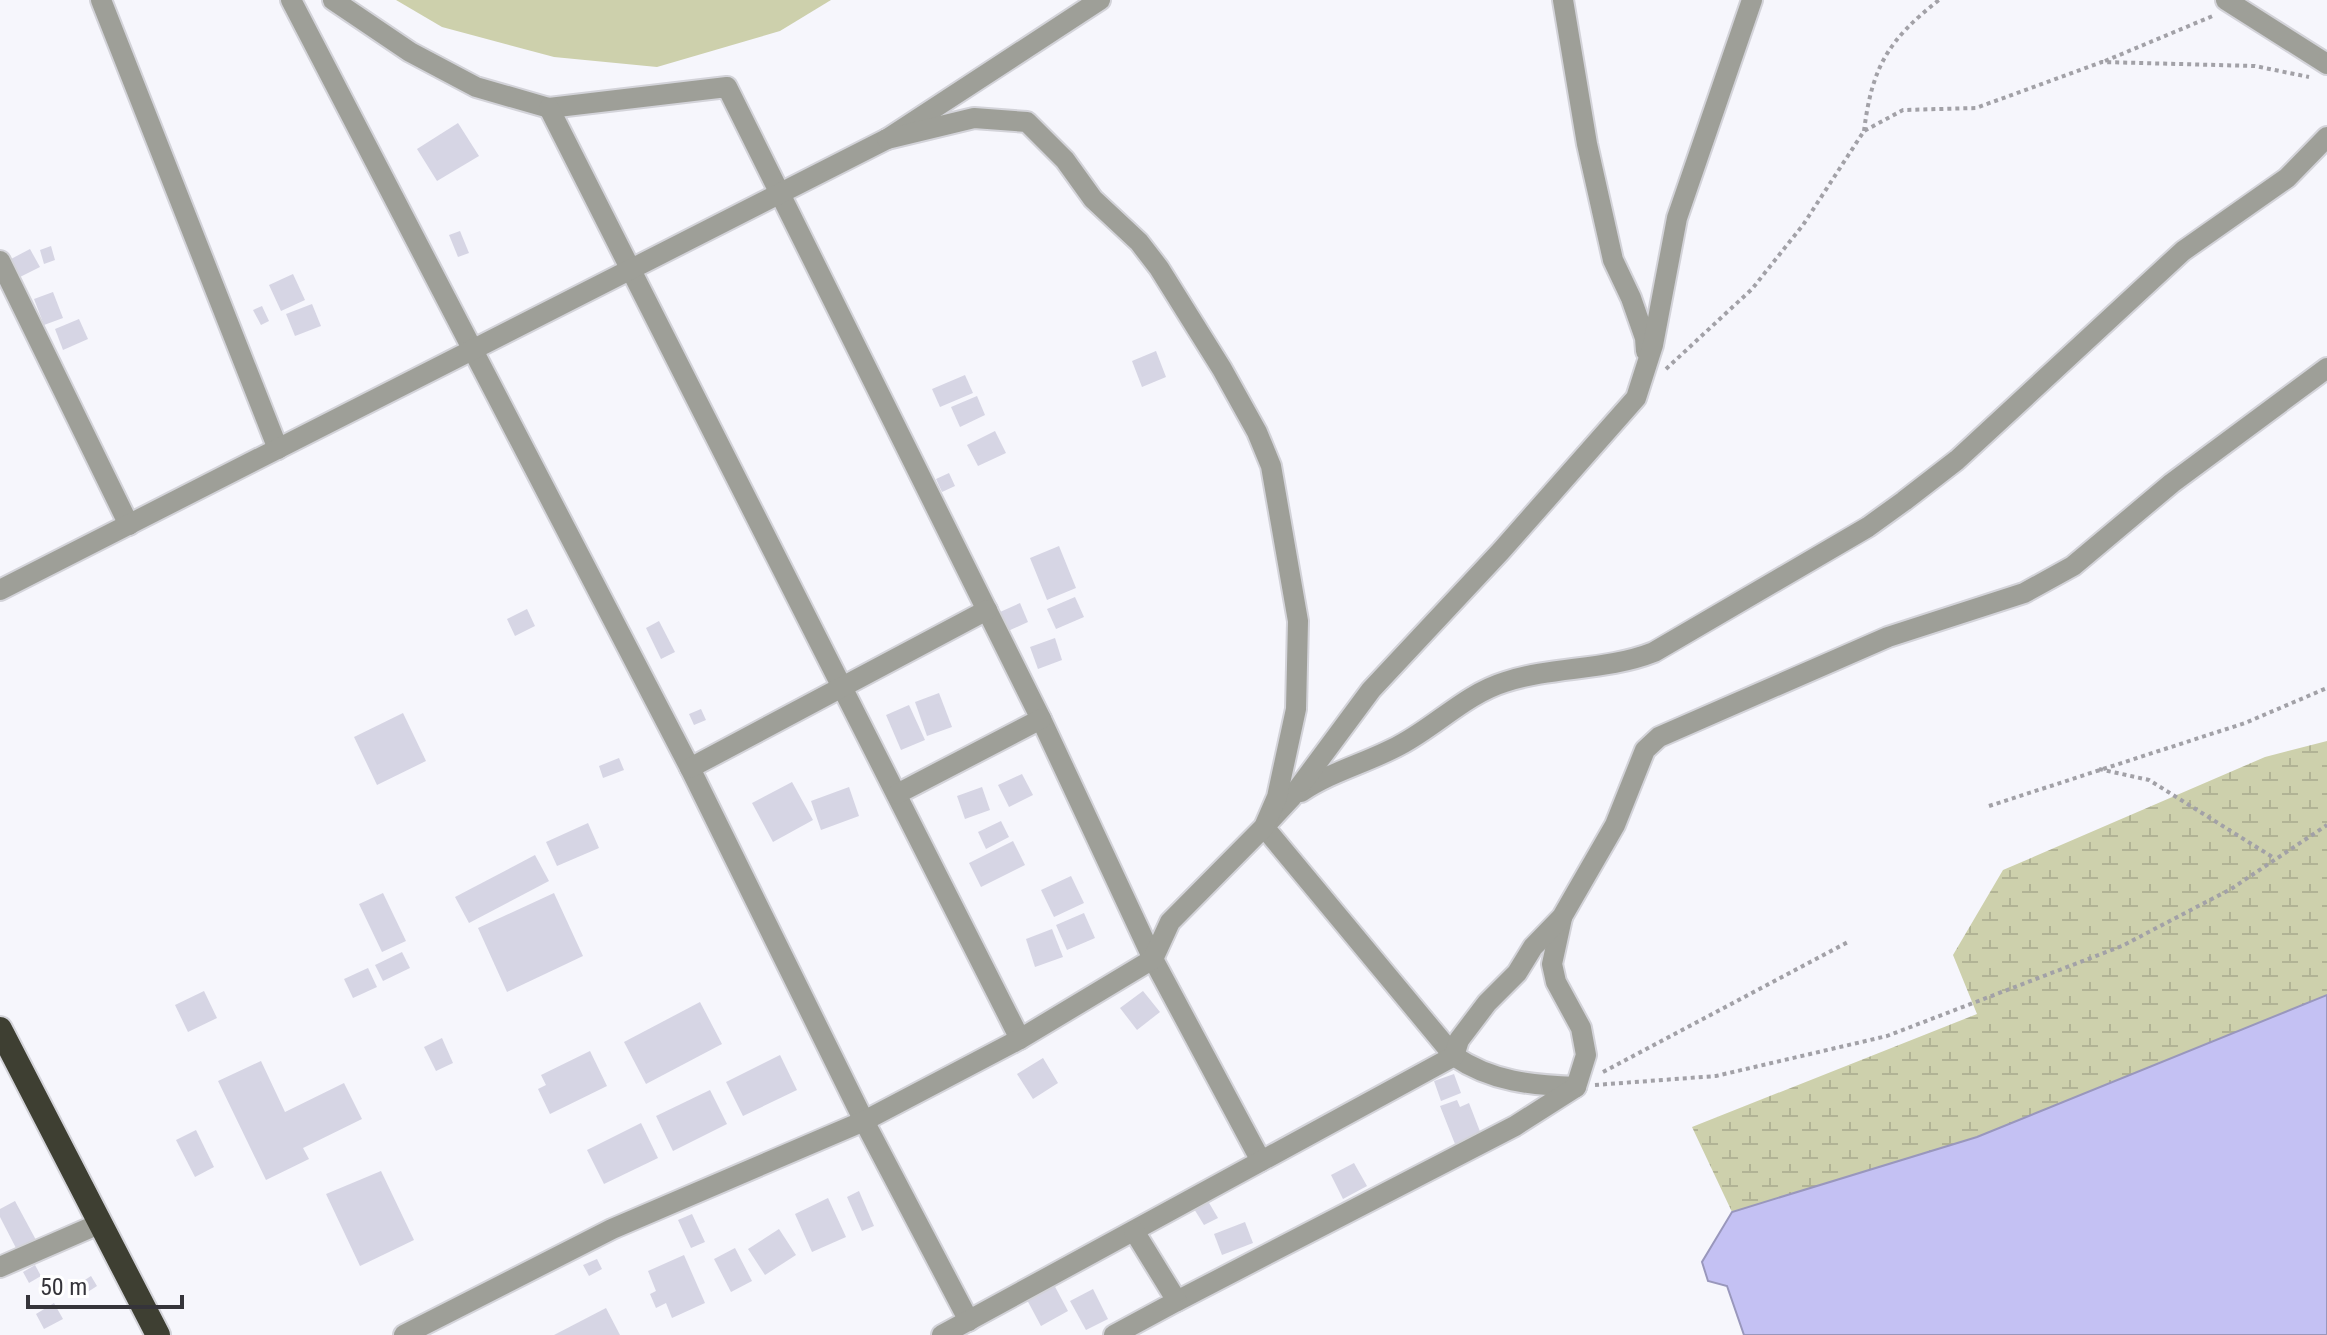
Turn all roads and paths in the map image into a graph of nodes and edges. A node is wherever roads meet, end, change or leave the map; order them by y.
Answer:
1 (101, 0) edge
2 (291, 0) edge
3 (333, 0) edge
4 (1100, 0) edge
5 (1563, 0) edge
6 (1752, 0) edge
7 (1939, 0) edge
8 (2232, 3) edge
9 (2102, 62) junction
10 (2320, 71) edge
11 (549, 108) junction
12 (1864, 131) junction
13 (2327, 137) edge
14 (887, 139) junction
15 (781, 195) junction
16 (0, 261) edge
17 (631, 270) junction
18 (471, 352) junction
19 (1647, 367) junction
20 (2327, 368) edge
21 (1636, 398) junction
22 (278, 449) junction
23 (129, 525) junction
24 (0, 590) edge
25 (987, 610) junction
26 (842, 687) junction
27 (2327, 688) edge
28 (1041, 719) junction
29 (690, 768) junction
30 (2097, 768) junction
31 (897, 794) junction
32 (1291, 798) junction
33 (1989, 806) dead end
34 (2327, 825) edge
35 (1264, 827) junction
36 (2275, 859) junction
37 (1562, 917) junction
38 (1848, 942) dead end
39 (1153, 959) junction
40 (0, 1029) edge
41 (1020, 1039) junction
42 (1454, 1056) junction
43 (1576, 1087) junction
44 (864, 1121) junction
45 (1261, 1161) junction
46 (101, 1223) junction
47 (1134, 1231) junction
48 (0, 1267) edge
49 (1177, 1301) junction
50 (969, 1321) junction
51 (158, 1335) edge
52 (404, 1335) edge
53 (942, 1335) edge
54 (1114, 1335) edge

1 - 22 street
2 - 18 street
3 - 11 street
4 - 14 street
5 - 19 street
6 - 19 street
7 - 12 path
8 - 9 path
8 - 10 street
9 - 10 path
9 - 12 path
11 - 15 street
11 - 17 street
12 - 21 path
13 - 32 street
14 - 15 street
14 - 35 street
15 - 17 street
15 - 25 street
16 - 23 street
17 - 18 street
17 - 26 street
18 - 22 street
18 - 29 street
19 - 21 street
20 - 37 street
21 - 32 street
22 - 23 street
23 - 24 street
25 - 26 street
25 - 28 street
26 - 29 street
26 - 31 street
27 - 30 path
28 - 31 street
28 - 39 street
29 - 44 street
30 - 33 path
30 - 36 path
31 - 41 street
32 - 35 street
34 - 36 path
35 - 39 street
35 - 42 street
36 - 43 path
37 - 42 street
37 - 43 street
38 - 43 path
39 - 41 street
39 - 45 street
40 - 46 highway
41 - 44 street
42 - 43 street
42 - 45 street
43 - 49 street
44 - 50 street
44 - 52 street
45 - 47 street
46 - 48 street
46 - 51 highway
47 - 49 street
47 - 50 street
49 - 54 street
50 - 53 street

